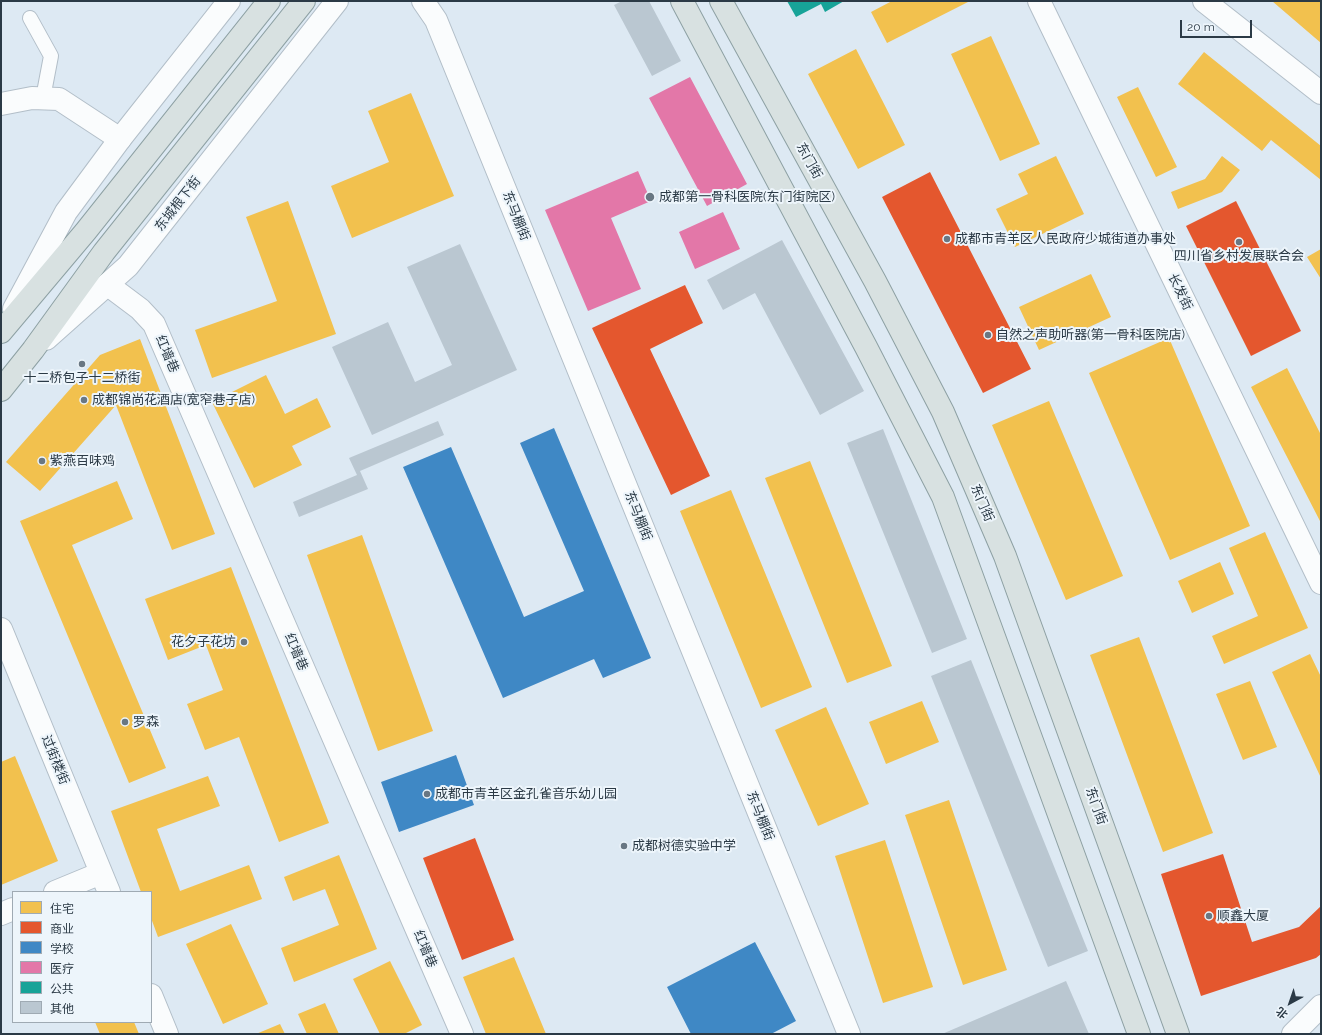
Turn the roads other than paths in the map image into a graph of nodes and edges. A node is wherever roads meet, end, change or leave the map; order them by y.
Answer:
1 (229, 1) edge
2 (268, 1) edge
3 (304, 1) edge
4 (337, 1) edge
5 (423, 1) edge
6 (682, 1) edge
7 (721, 1) edge
8 (1039, 1) edge
9 (1204, 1) edge
10 (30, 18) dead end
11 (1321, 93) edge
12 (43, 98) junction
13 (1, 104) edge
14 (120, 139) junction
15 (108, 286) junction
16 (2, 331) edge
17 (33, 350) junction
18 (1, 390) edge
19 (1321, 583) edge
20 (1, 629) edge
21 (105, 883) edge
22 (61, 891) edge
23 (12, 909) edge
24 (1, 914) edge
25 (152, 997) edge
26 (1321, 1006) edge
27 (167, 1034) edge
28 (462, 1034) edge
29 (849, 1034) edge
30 (1139, 1034) edge
31 (1178, 1034) edge
32 (1293, 1034) edge

1 - 14 street
2 - 16 main road
3 - 17 main road
4 - 15 street, 东城根下街
5 - 29 street, 东马棚街
6 - 30 main road
7 - 31 main road, 东门街
8 - 19 street, 长发街
9 - 11 street
10 - 12 lane
12 - 13 street
12 - 14 street
14 - 16 street
15 - 17 street, 东城根下街
15 - 28 street, 红墙巷
17 - 18 main road, 东城根下街
20 - 21 street, 过街楼街
21 - 22 street
23 - 24 street
25 - 27 street
26 - 32 street

